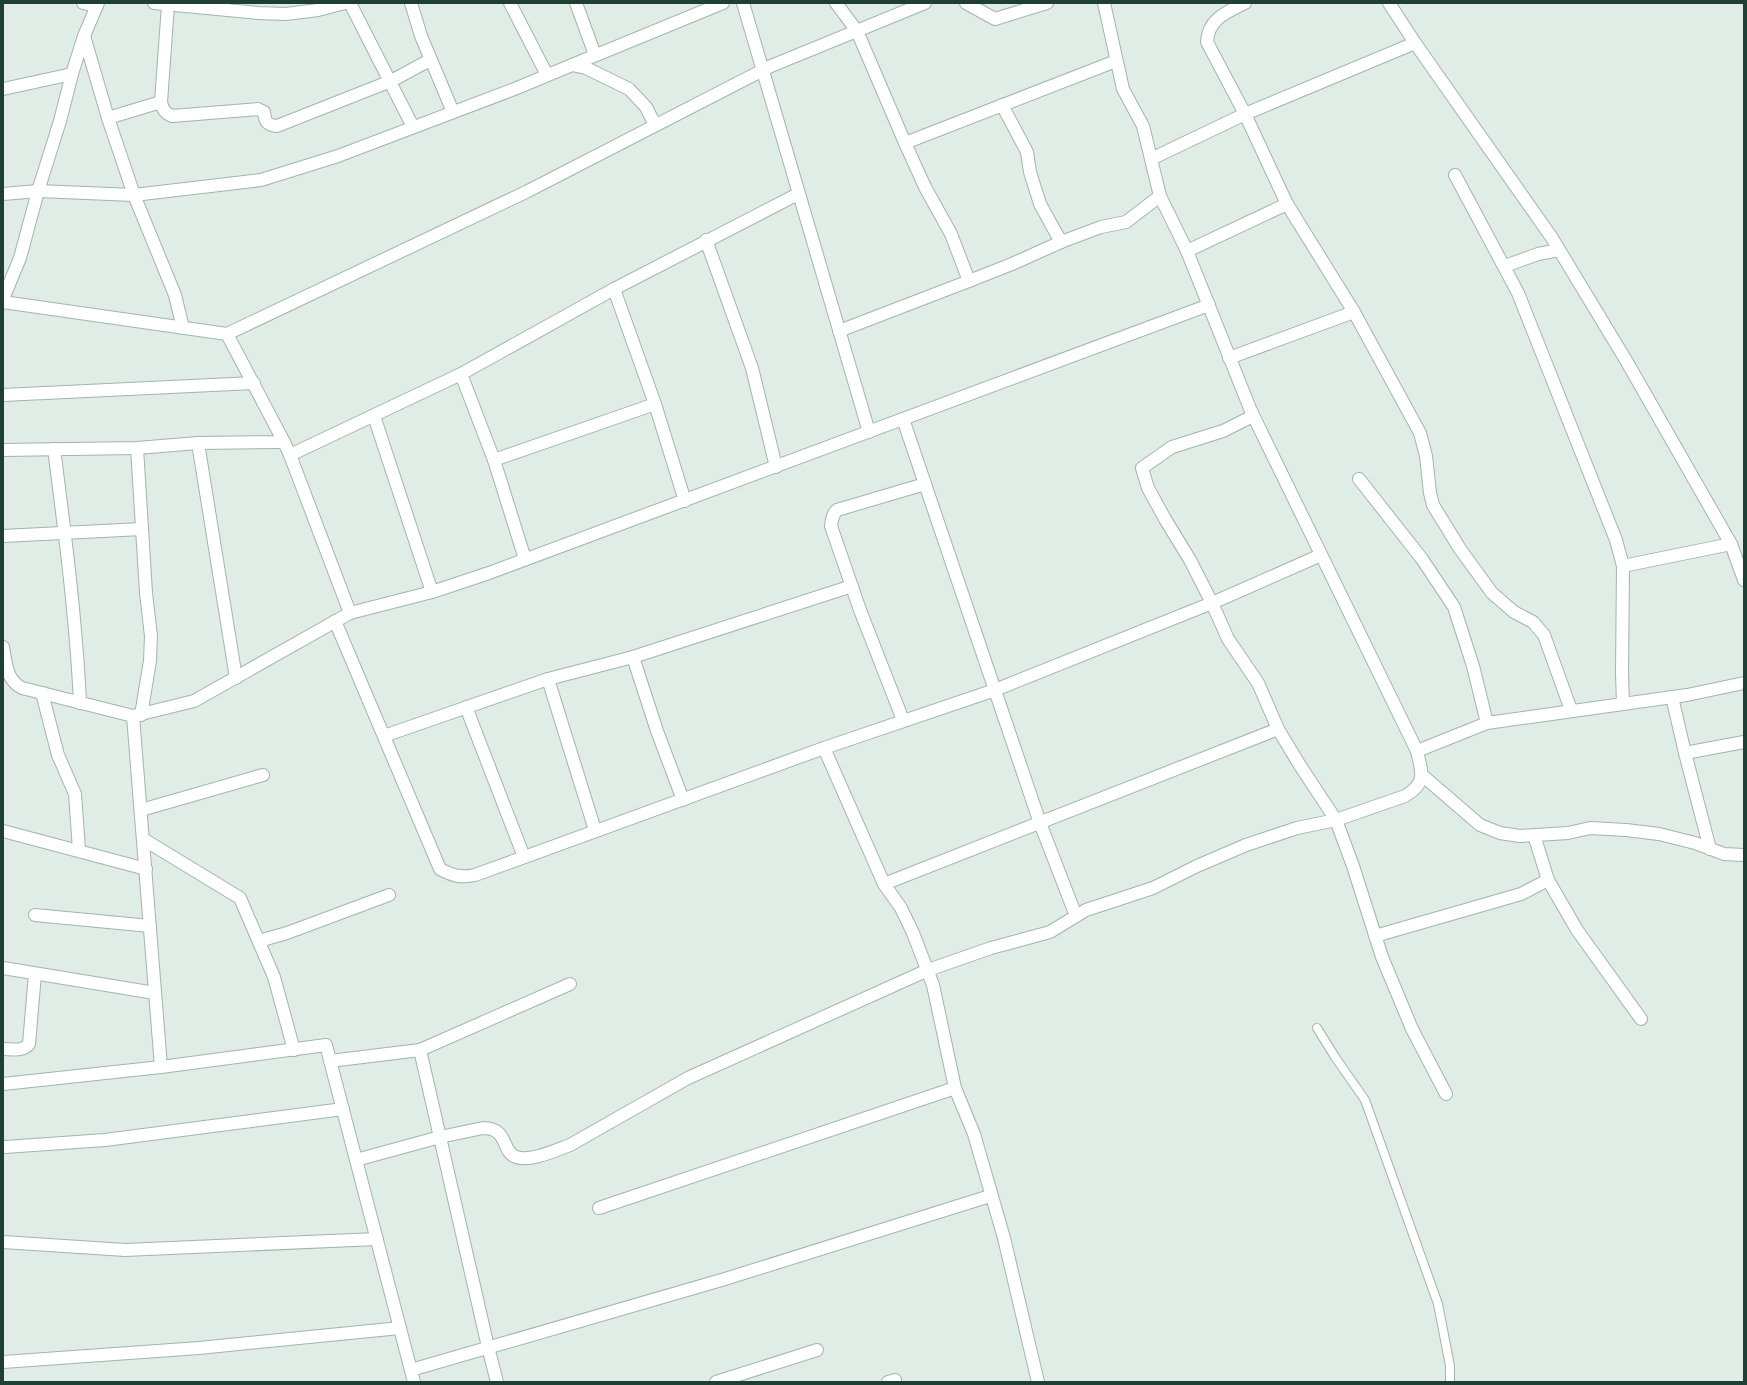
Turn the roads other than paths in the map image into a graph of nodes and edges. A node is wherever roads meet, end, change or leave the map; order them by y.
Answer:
1 (83, 3) edge
2 (154, 3) edge
3 (350, 3) edge
4 (411, 3) edge
5 (510, 3) edge
6 (576, 3) edge
7 (723, 3) edge
8 (743, 3) edge
9 (836, 3) edge
10 (925, 3) edge
11 (966, 3) edge
12 (1047, 3) edge
13 (1104, 3) edge
14 (1245, 3) edge
15 (1390, 3) edge
16 (339, 4) edge
17 (98, 5) edge
18 (168, 5) junction
19 (858, 31) junction
20 (84, 36) junction
21 (1415, 43) junction
22 (595, 55) junction
23 (430, 60) junction
24 (1116, 61) junction
25 (572, 65) junction
26 (762, 71) junction
27 (72, 74) junction
28 (547, 75) junction
29 (391, 81) junction
30 (3, 89) edge
31 (161, 102) junction
32 (1002, 106) junction
33 (453, 112) junction
34 (1245, 114) junction
35 (108, 118) junction
36 (656, 125) junction
37 (414, 127) junction
38 (905, 144) junction
39 (1151, 159) junction
40 (1456, 175) dead end
41 (38, 192) junction
42 (3, 194) edge
43 (134, 194) junction
44 (798, 194) junction
45 (1160, 196) junction
46 (1287, 204) junction
47 (706, 240) junction
48 (1061, 242) junction
49 (1559, 250) junction
50 (1187, 251) junction
51 (1505, 266) junction
52 (969, 280) junction
53 (614, 289) junction
54 (3, 300) edge
55 (1209, 305) junction
56 (1354, 312) junction
57 (183, 328) junction
58 (839, 331) junction
59 (227, 334) junction
60 (1229, 358) junction
61 (461, 374) junction
62 (254, 383) junction
63 (3, 395) edge
64 (655, 404) junction
65 (1251, 411) junction
66 (374, 416) junction
67 (903, 420) junction
68 (869, 432) junction
69 (284, 442) junction
70 (198, 444) junction
71 (137, 448) junction
72 (54, 449) junction
73 (3, 450) edge
74 (290, 455) junction
75 (494, 460) junction
76 (776, 466) junction
77 (1359, 479) dead end
78 (925, 484) junction
79 (685, 500) junction
80 (142, 530) junction
81 (65, 534) junction
82 (3, 536) edge
83 (1731, 544) junction
84 (1321, 555) junction
85 (525, 559) junction
86 (1623, 566) junction
87 (1744, 580) edge
88 (852, 586) junction
89 (432, 592) junction
90 (1212, 602) junction
91 (350, 613) junction
92 (335, 621) junction
93 (3, 647) edge
94 (632, 657) junction
95 (236, 678) junction
96 (548, 680) junction
97 (1744, 683) edge
98 (995, 690) junction
99 (42, 693) junction
100 (1672, 697) junction
101 (80, 703) junction
102 (1623, 704) junction
103 (466, 707) junction
104 (1571, 710) junction
105 (137, 716) junction
106 (903, 720) junction
107 (1487, 723) junction
108 (1278, 729) junction
109 (384, 736) junction
110 (1744, 742) edge
111 (824, 748) junction
112 (1417, 752) junction
113 (1685, 753) junction
114 (263, 775) dead end
115 (1422, 775) junction
116 (683, 800) junction
117 (141, 810) junction
118 (1336, 820) junction
119 (1040, 823) junction
120 (595, 830) junction
121 (3, 831) edge
122 (1534, 835) junction
123 (143, 839) junction
124 (1710, 849) junction
125 (79, 850) junction
126 (1744, 855) edge
127 (524, 856) junction
128 (146, 869) junction
129 (1548, 880) junction
130 (884, 884) junction
131 (389, 895) dead end
132 (34, 915) dead end
133 (1076, 916) junction
134 (150, 926) junction
135 (1376, 936) junction
136 (259, 941) junction
137 (3, 968) edge
138 (928, 970) junction
139 (35, 974) junction
140 (570, 984) dead end
141 (155, 993) junction
142 (1640, 1019) dead end
143 (1317, 1028) dead end
144 (3, 1049) edge
145 (294, 1050) junction
146 (420, 1050) junction
147 (330, 1061) junction
148 (161, 1067) junction
149 (3, 1084) edge
150 (955, 1088) junction
151 (1446, 1094) dead end
152 (343, 1109) junction
153 (440, 1138) junction
154 (5, 1147) dead end
155 (356, 1160) junction
156 (990, 1196) junction
157 (599, 1208) dead end
158 (377, 1239) junction
159 (3, 1242) edge
160 (400, 1328) junction
161 (488, 1347) junction
162 (817, 1350) dead end
163 (3, 1362) edge
164 (412, 1376) edge
165 (497, 1382) edge
166 (716, 1382) edge
167 (1038, 1382) edge
168 (1450, 1382) edge

1 - 17 street
2 - 18 street
3 - 29 street
4 - 23 street
5 - 28 street
6 - 22 street
7 - 22 street
8 - 26 street
9 - 19 street
10 - 19 street
11 - 12 street
13 - 24 street
14 - 34 street
15 - 21 street
16 - 18 street
17 - 20 street
18 - 31 street
19 - 26 street
19 - 38 street
20 - 27 street
20 - 35 street
21 - 34 street
21 - 49 street
22 - 25 street
23 - 29 street
23 - 33 street
24 - 32 street
24 - 39 street
25 - 28 street
25 - 36 street
26 - 36 street
26 - 44 street
27 - 30 street
27 - 41 street
28 - 33 street
29 - 31 street
29 - 37 street
31 - 35 street
32 - 38 street
32 - 48 street
33 - 37 street
34 - 39 street
34 - 46 street
35 - 43 street
36 - 59 street
37 - 43 street
38 - 52 street
39 - 45 street
40 - 51 street
41 - 42 street
41 - 43 street
41 - 54 street
43 - 57 street
44 - 47 street
44 - 58 street
45 - 48 street
45 - 50 street
46 - 50 street
46 - 56 street
47 - 53 street
47 - 76 street
48 - 52 street
49 - 51 street
49 - 83 street
50 - 55 street
51 - 86 street
52 - 58 street
53 - 61 street
53 - 64 street
54 - 57 street
55 - 60 street
55 - 67 street
56 - 60 street
56 - 104 street
57 - 59 street
58 - 68 street
59 - 62 street
60 - 65 street
61 - 66 street
61 - 75 street
62 - 63 street
62 - 69 street
64 - 75 street
64 - 79 street
65 - 84 street
65 - 90 street
66 - 74 street
66 - 89 street
67 - 68 street
67 - 78 street
68 - 76 street
69 - 70 street
69 - 74 street
70 - 71 street
70 - 95 street
71 - 72 street
71 - 80 street
72 - 73 street
72 - 81 street
74 - 91 street
75 - 85 street
76 - 79 street
77 - 107 street
78 - 88 street
78 - 98 street
79 - 85 street
80 - 81 street
80 - 105 street
81 - 82 street
81 - 101 street
83 - 86 street
83 - 87 street
84 - 90 street
84 - 112 street
85 - 89 street
86 - 102 street
88 - 94 street
88 - 106 street
89 - 91 street
90 - 98 street
90 - 108 street
91 - 92 street
92 - 95 street
92 - 109 street
93 - 99 street
94 - 96 street
94 - 116 street
95 - 105 street
96 - 103 street
96 - 120 street
97 - 100 street
98 - 106 street
98 - 119 street
99 - 101 street
99 - 125 street
100 - 102 street
100 - 113 street
101 - 105 street
102 - 104 street
103 - 109 street
103 - 127 street
104 - 107 street
105 - 117 street
106 - 111 street
107 - 112 street
108 - 118 street
108 - 119 street
109 - 127 street
110 - 113 street
111 - 116 street
111 - 130 street
112 - 115 street
113 - 124 street
114 - 117 street
115 - 118 street
115 - 122 street
116 - 120 street
117 - 123 street
118 - 133 street
118 - 135 street
119 - 130 street
119 - 133 street
120 - 127 street
121 - 125 street
122 - 124 street
122 - 129 street
123 - 128 street
123 - 136 street
124 - 126 street
125 - 128 street
128 - 134 street
129 - 135 street
129 - 142 street
130 - 138 street
131 - 136 street
132 - 134 street
133 - 138 street
134 - 141 street
135 - 151 street
136 - 145 street
137 - 139 street
138 - 150 street
138 - 153 street
139 - 141 street
139 - 144 street
140 - 146 street
141 - 148 street
143 - 168 lane
145 - 147 street
145 - 148 street
146 - 147 street
146 - 153 street
147 - 152 street
148 - 149 street
150 - 156 street
150 - 157 street
152 - 154 street
152 - 155 street
153 - 155 street
153 - 161 street
155 - 158 street
156 - 161 street
156 - 167 street
158 - 159 street
158 - 160 street
160 - 163 street
160 - 164 street
161 - 164 street
161 - 165 street
162 - 166 street

